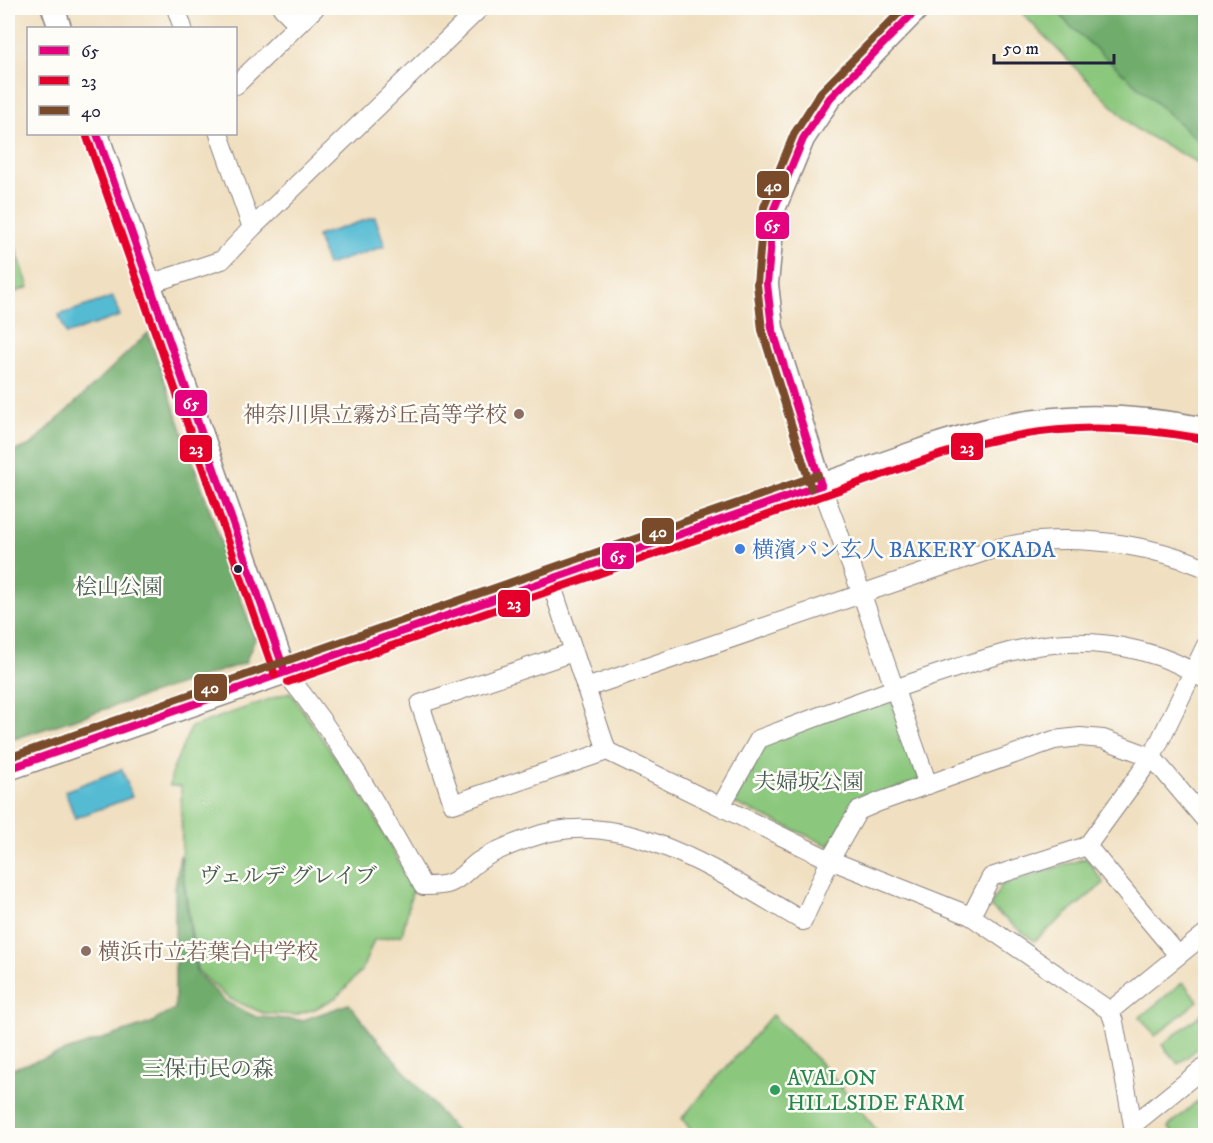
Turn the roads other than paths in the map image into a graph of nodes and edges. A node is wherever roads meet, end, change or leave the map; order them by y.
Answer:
1 (52, 8) edge
2 (176, 8) edge
3 (282, 8) edge
4 (315, 8) edge
5 (480, 8) edge
6 (918, 8) edge
7 (298, 24) junction
8 (60, 27) edge
9 (183, 27) edge
10 (237, 84) edge
11 (97, 135) edge
12 (219, 135) edge
13 (252, 228) junction
14 (150, 284) junction
15 (1206, 429) edge
16 (821, 485) junction
17 (1206, 568) edge
18 (550, 580) junction
19 (861, 592) junction
20 (1206, 645) edge
21 (573, 652) junction
22 (285, 672) junction
23 (1199, 675) edge
24 (586, 688) junction
25 (894, 688) junction
26 (607, 751) junction
27 (1152, 757) junction
28 (8, 769) edge
29 (928, 785) junction
30 (721, 806) junction
31 (1206, 821) edge
32 (1087, 846) junction
33 (830, 860) junction
34 (971, 916) junction
35 (1206, 933) edge
36 (1178, 955) junction
37 (1110, 1011) junction
38 (1206, 1066) edge
39 (1134, 1130) edge

1 - 8 street
2 - 9 street
3 - 7 street
4 - 7 street
5 - 13 street
6 - 16 street
7 - 10 street
11 - 14 street
12 - 13 street
13 - 14 street
14 - 22 street
15 - 16 street
16 - 18 street
16 - 19 street
17 - 19 street
18 - 21 street
18 - 22 street
19 - 24 street
19 - 25 street
20 - 23 street
21 - 24 street
21 - 26 street
22 - 28 street
22 - 33 street
23 - 25 street
23 - 27 street
24 - 26 street
25 - 29 street
25 - 30 street
26 - 30 street
27 - 29 street
27 - 31 street
27 - 32 street
29 - 33 street
30 - 33 street
32 - 34 street
32 - 36 street
33 - 34 street
34 - 37 street
35 - 36 street
36 - 37 street
37 - 39 street
38 - 39 street

